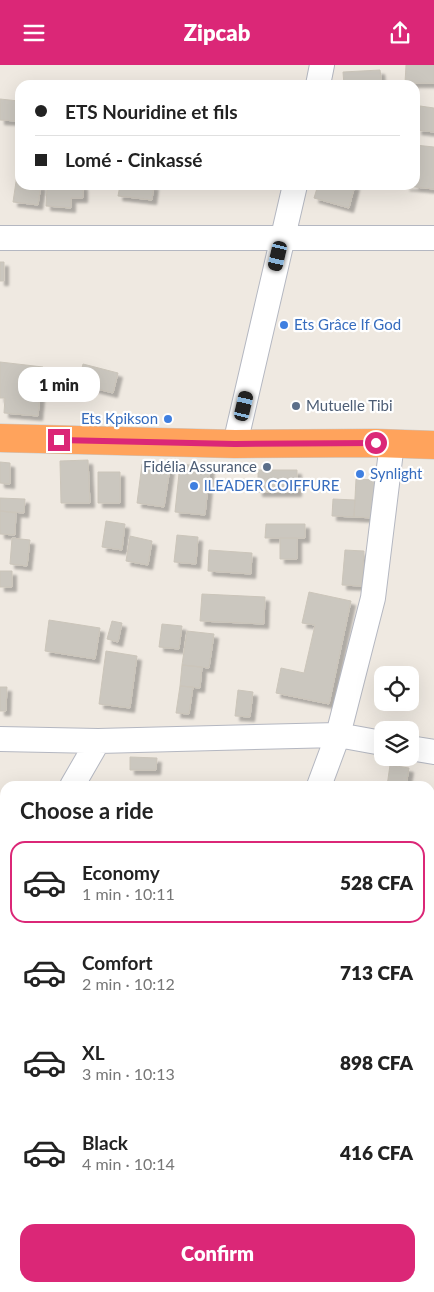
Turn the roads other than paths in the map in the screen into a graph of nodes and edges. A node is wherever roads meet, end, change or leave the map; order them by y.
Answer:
1 (322, 65) edge
2 (319, 80) edge
3 (293, 190) edge
4 (283, 237) junction
5 (0, 238) edge
6 (434, 238) edge
7 (0, 438) edge
8 (392, 443) junction
9 (235, 444) junction
10 (434, 445) edge
11 (338, 735) junction
12 (0, 739) edge
13 (98, 741) junction
14 (374, 742) edge
15 (419, 750) edge
16 (434, 752) edge
17 (75, 781) edge
18 (321, 781) edge

1 - 2 street
3 - 4 street
4 - 5 street
4 - 6 street
4 - 9 street
7 - 9 highway
8 - 9 highway
8 - 10 highway
8 - 11 street
11 - 13 street
11 - 14 street
11 - 18 street
12 - 13 street
13 - 17 street
15 - 16 street

